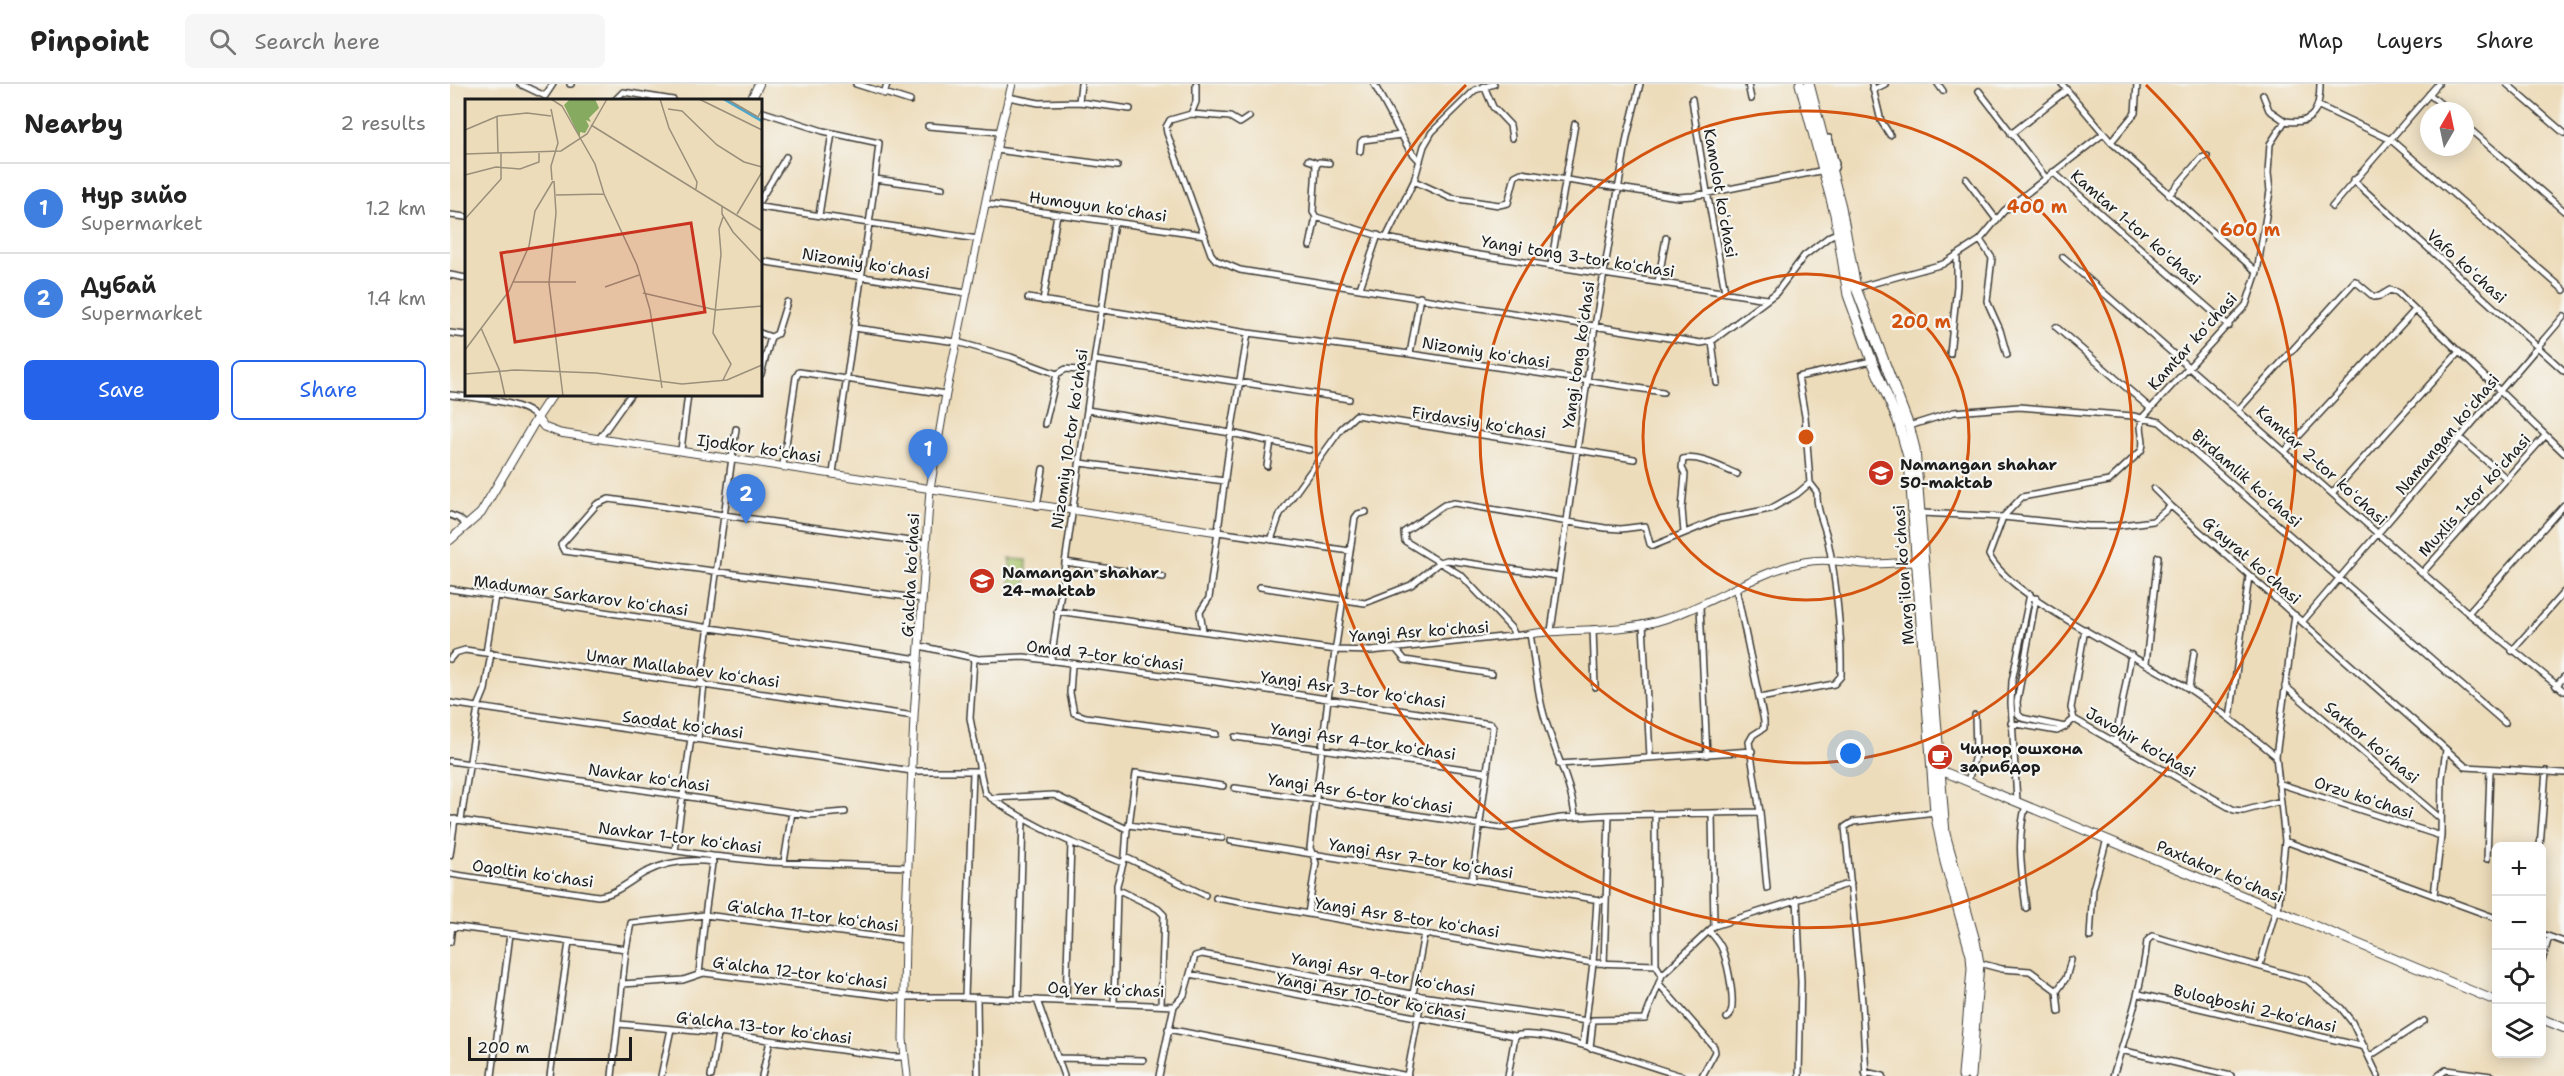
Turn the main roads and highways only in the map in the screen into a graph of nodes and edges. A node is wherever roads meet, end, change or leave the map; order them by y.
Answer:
1 (759, 84) edge
2 (1800, 84) edge
3 (1809, 84) edge
4 (752, 99) edge
5 (1827, 170) junction
6 (552, 396) edge
7 (450, 540) edge
8 (1936, 768) junction
9 (2492, 999) edge
10 (2546, 1021) edge
11 (2564, 1028) edge
12 (1963, 1076) edge
13 (1971, 1076) edge

1 - 4 main road
2 - 5 main road, Margʻilon koʻchasi
3 - 5 main road, Margʻilon koʻchasi
5 - 8 main road, Margʻilon koʻchasi
5 - 8 main road, Margʻilon koʻchasi
6 - 7 main road
8 - 9 main road, Paxtakor koʻchasi
8 - 12 main road, Margʻilon koʻchasi
8 - 13 main road, Margʻilon koʻchasi
10 - 11 main road

